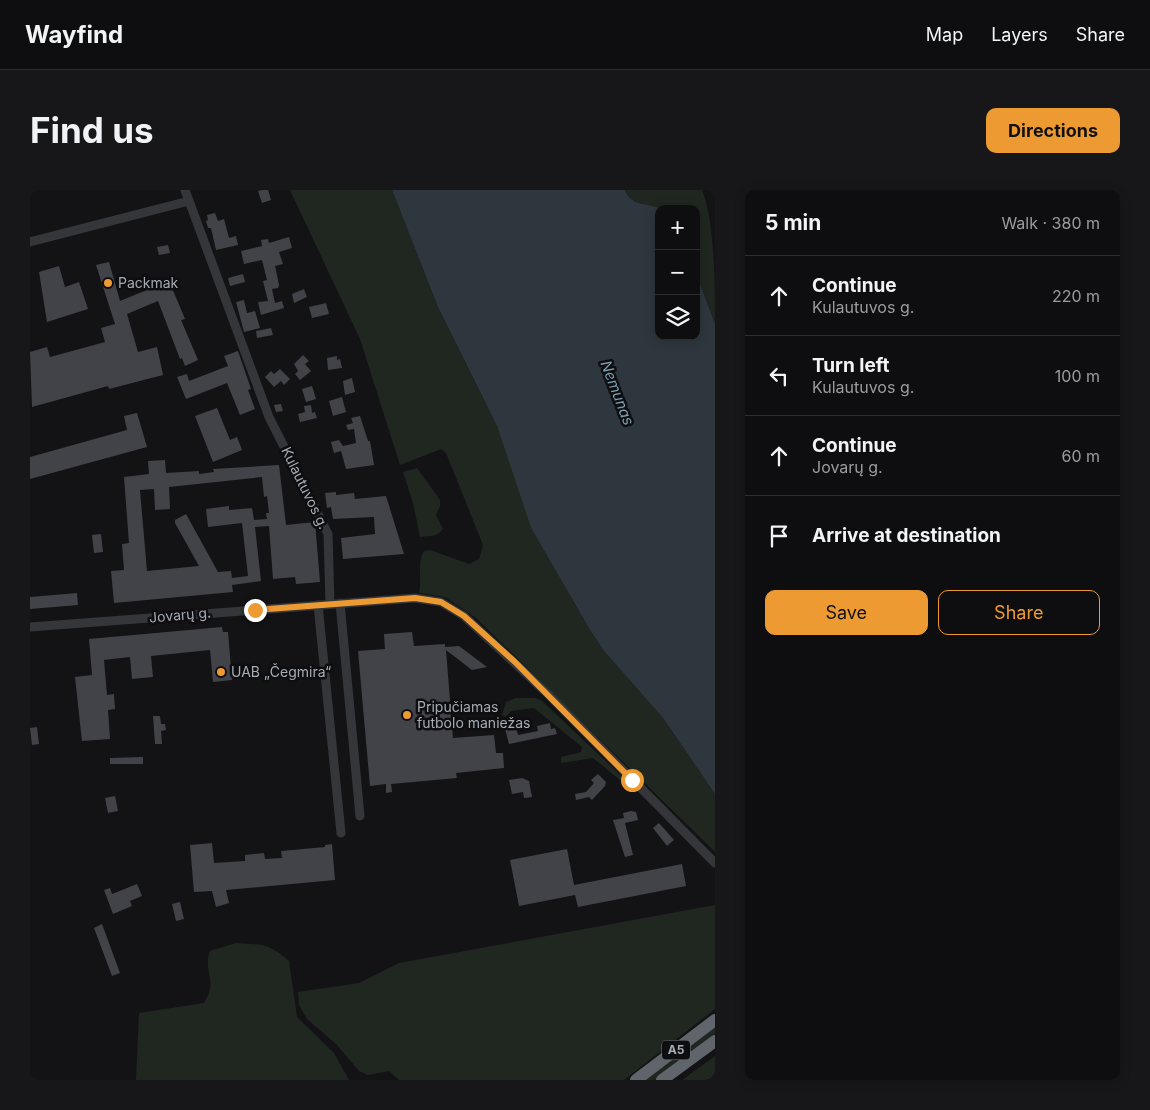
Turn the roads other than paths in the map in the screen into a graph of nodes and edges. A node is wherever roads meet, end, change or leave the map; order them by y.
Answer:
1 (185, 190) edge
2 (189, 200) junction
3 (30, 242) edge
4 (340, 603) junction
5 (330, 604) junction
6 (318, 605) junction
7 (30, 627) edge
8 (360, 816) dead end
9 (341, 833) dead end
10 (715, 862) edge
11 (715, 1020) edge
12 (715, 1041) edge
13 (636, 1080) edge
14 (662, 1080) edge

1 - 2 street, Kulautuvos g.
2 - 3 street
2 - 5 street, Kulautuvos g.
4 - 5 street
4 - 8 street
4 - 10 street
5 - 6 street, Jovarų g.
6 - 7 street, Jovarų g.
6 - 9 street
11 - 13 highway, A5
12 - 14 highway, A5

